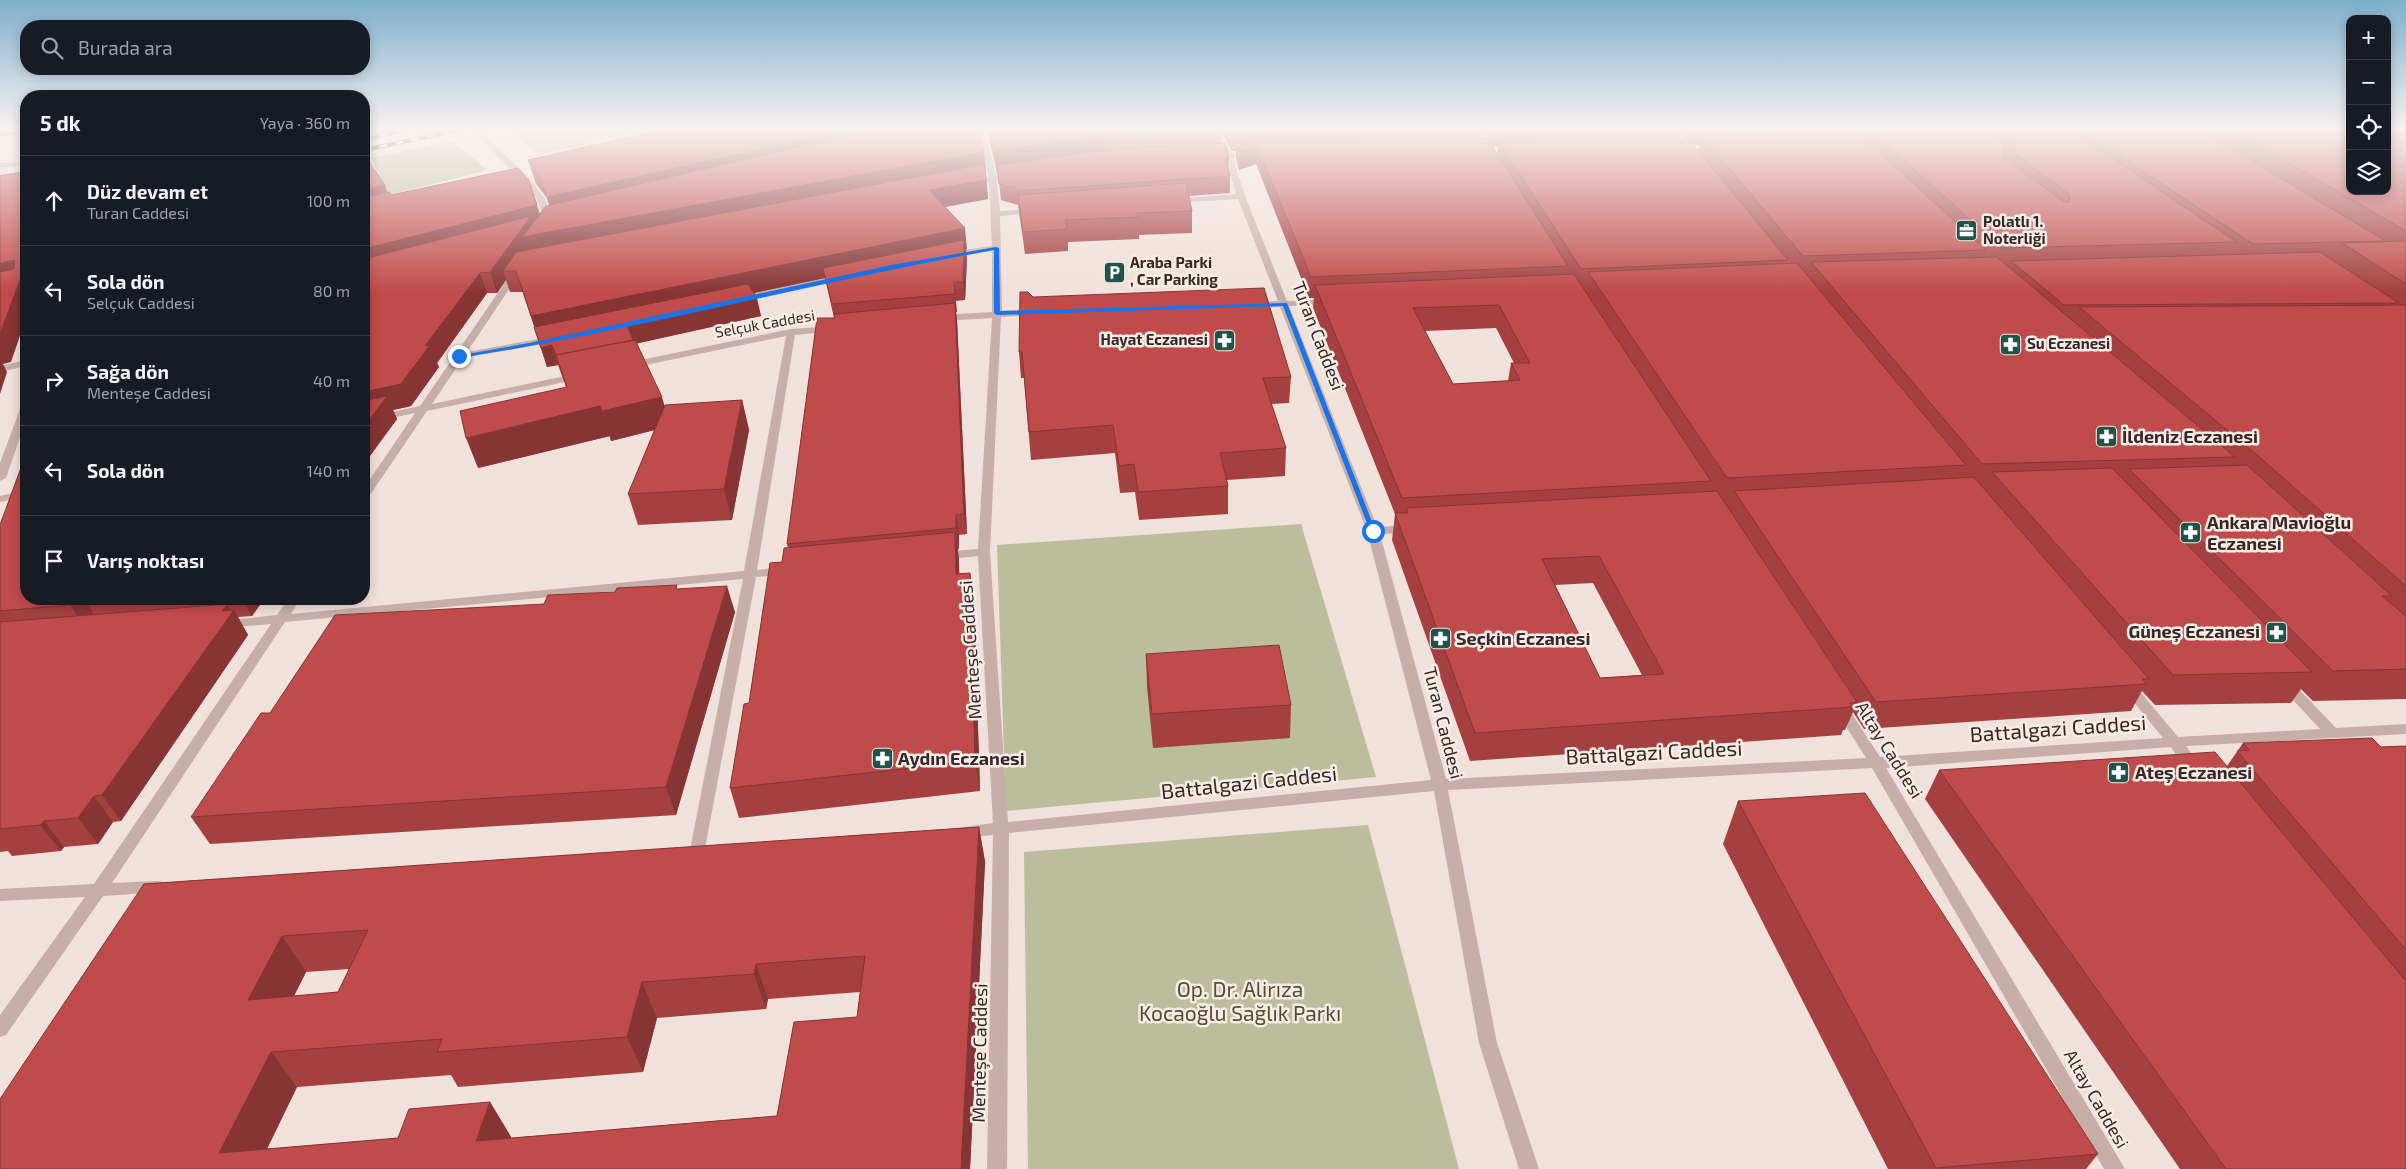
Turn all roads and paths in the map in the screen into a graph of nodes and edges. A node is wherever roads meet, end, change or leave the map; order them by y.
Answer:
1 (529, 185) edge
2 (994, 185) edge
3 (1238, 185) edge
4 (1242, 196) junction
5 (1163, 202) edge
6 (1045, 211) edge
7 (996, 214) junction
8 (549, 229) edge
9 (996, 248) junction
10 (941, 257) edge
11 (524, 266) edge
12 (854, 274) edge
13 (1345, 301) edge
14 (730, 302) edge
15 (1285, 304) junction
16 (1246, 305) edge
17 (1047, 311) edge
18 (997, 313) junction
19 (928, 320) edge
20 (840, 328) edge
21 (791, 332) junction
22 (567, 337) edge
23 (459, 356) junction
24 (20, 365) edge
25 (617, 368) edge
26 (0, 369) edge
27 (588, 374) edge
28 (423, 408) junction
29 (370, 420) edge
30 (20, 423) edge
31 (0, 478) edge
32 (370, 487) edge
33 (20, 494) edge
34 (0, 499) edge
35 (1422, 528) edge
36 (1373, 531) junction
37 (984, 552) junction
38 (925, 558) edge
39 (798, 570) edge
40 (750, 574) junction
41 (290, 605) edge
42 (280, 620) junction
43 (211, 626) edge
44 (2118, 675) edge
45 (2278, 676) edge
46 (1834, 696) edge
47 (2406, 729) edge
48 (2332, 733) junction
49 (2175, 742) junction
50 (1876, 763) junction
51 (2206, 780) edge
52 (1440, 785) junction
53 (1001, 830) junction
54 (952, 833) edge
55 (718, 849) edge
56 (698, 850) junction
57 (679, 851) edge
58 (176, 885) edge
59 (98, 891) junction
60 (0, 895) edge
61 (0, 1029) edge
62 (997, 1169) edge
63 (1529, 1169) edge
64 (2115, 1169) edge

1 - 8 street
2 - 7 street, Menteşe Caddesi
3 - 4 street, Turan Caddesi
4 - 5 street
4 - 15 street, Turan Caddesi
6 - 7 street
7 - 9 street, Menteşe Caddesi
9 - 10 street
9 - 18 street, Menteşe Caddesi
11 - 23 street
12 - 14 street
13 - 15 street
15 - 16 street
15 - 36 street, Turan Caddesi
17 - 18 street
18 - 19 street
18 - 37 street, Menteşe Caddesi
20 - 21 street, Selçuk Caddesi
21 - 25 street, Selçuk Caddesi
21 - 40 street
22 - 23 street
23 - 28 street
24 - 26 street
27 - 28 street
28 - 29 street
28 - 32 street
30 - 31 street
33 - 34 street
35 - 36 street
36 - 52 street, Turan Caddesi
37 - 38 street
37 - 53 street, Menteşe Caddesi
39 - 40 street
40 - 42 street
40 - 56 street
41 - 42 street
42 - 43 street
42 - 59 street
44 - 49 street
45 - 48 street
46 - 50 street, Altay Caddesi
47 - 48 street, Battalgazi Caddesi
48 - 49 street, Battalgazi Caddesi
49 - 50 street, Battalgazi Caddesi
49 - 51 street
50 - 52 street, Battalgazi Caddesi
50 - 64 street, Altay Caddesi
52 - 53 street, Battalgazi Caddesi
52 - 63 street, Turan Caddesi
53 - 54 street, Battalgazi Caddesi
53 - 62 street, Menteşe Caddesi
55 - 56 street
56 - 57 street
58 - 59 street
59 - 60 street
59 - 61 street

